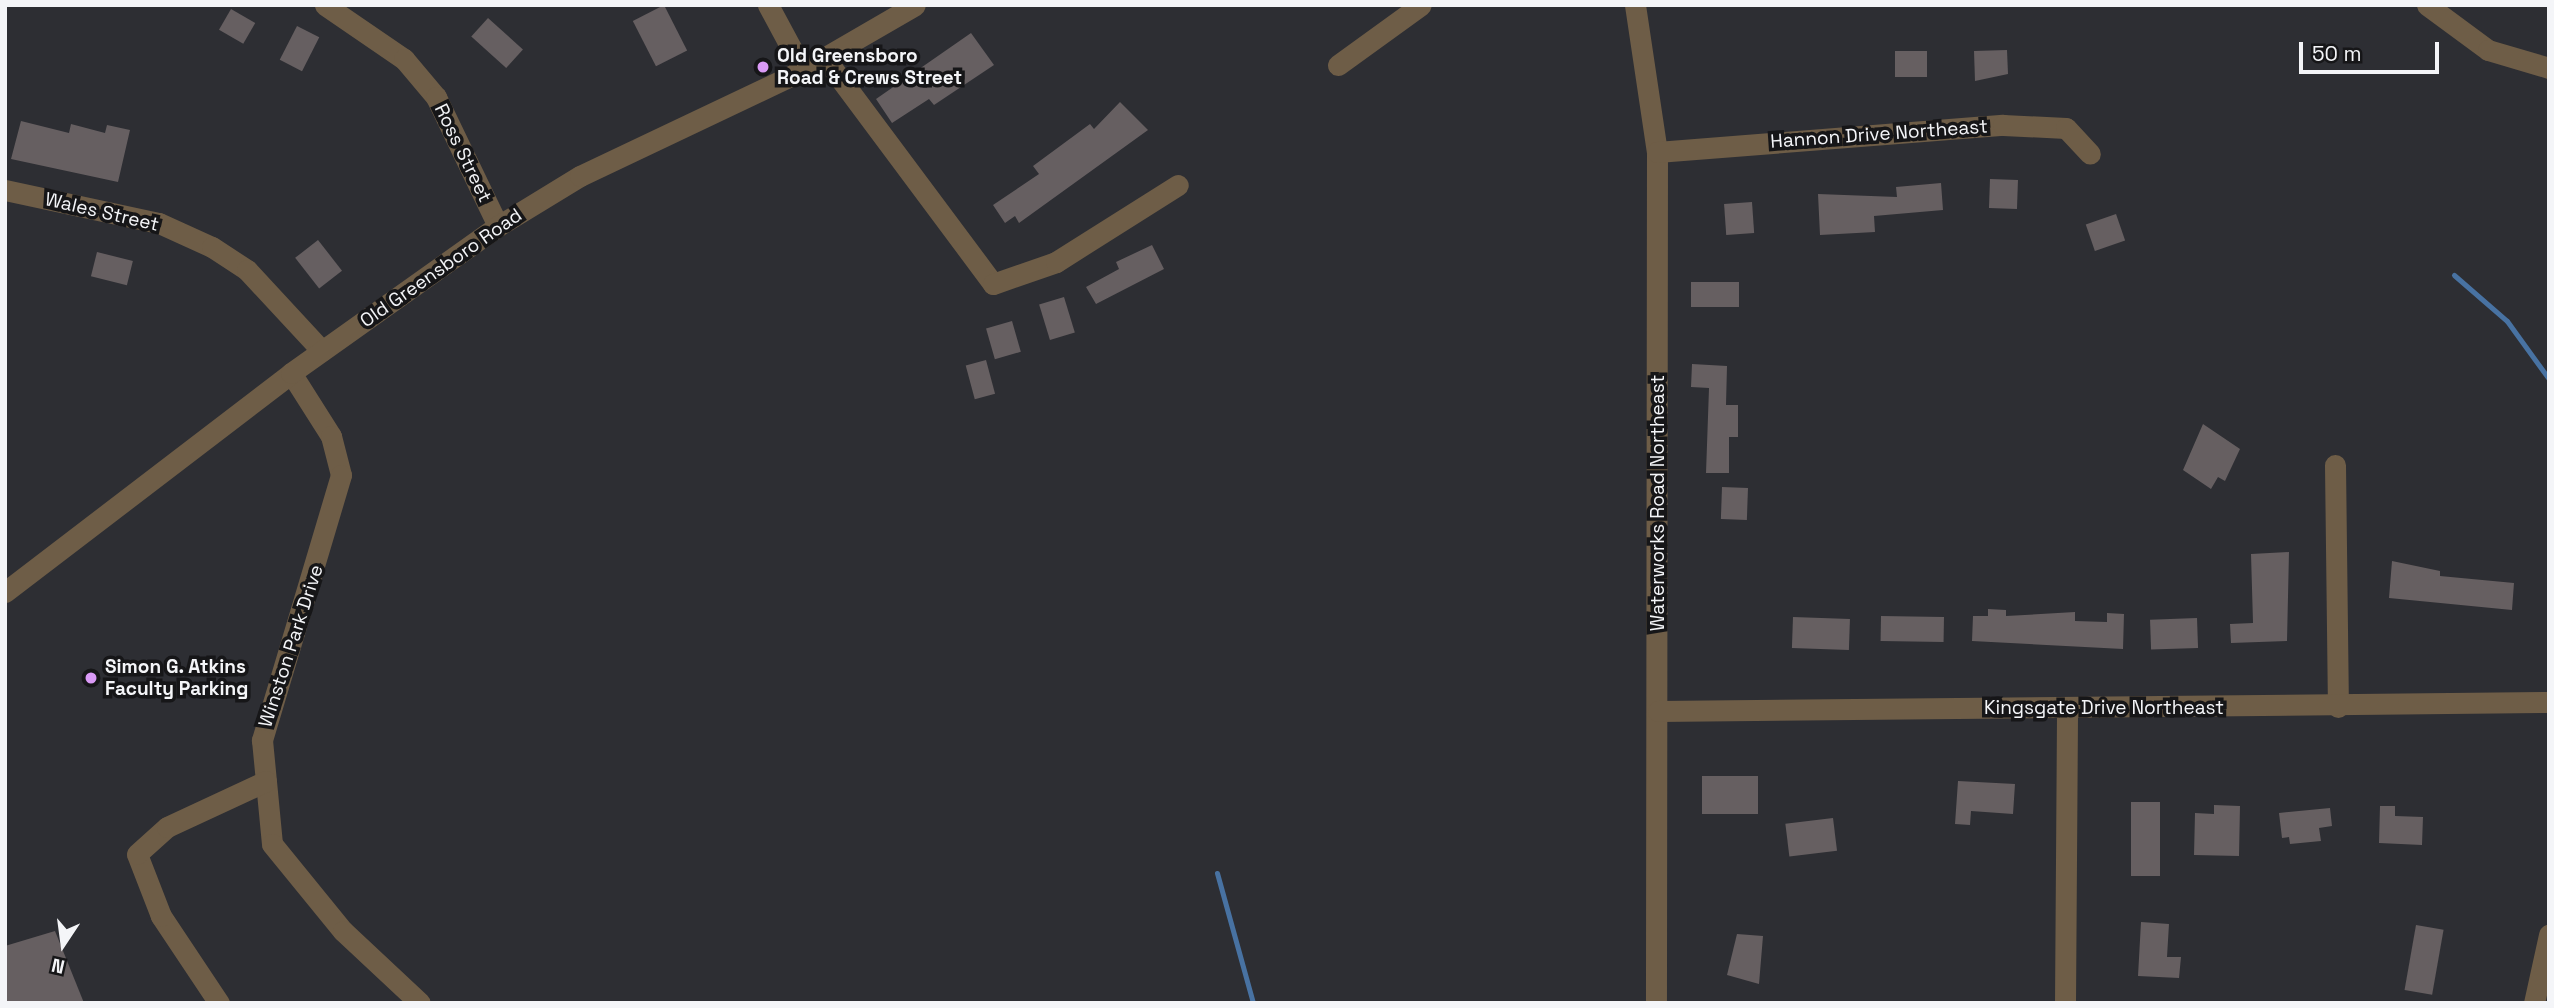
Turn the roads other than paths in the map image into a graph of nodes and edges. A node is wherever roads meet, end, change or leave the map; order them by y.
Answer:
1 (326, 5) edge
2 (768, 5) edge
3 (915, 5) edge
4 (1421, 5) edge
5 (1635, 5) edge
6 (2427, 5) edge
7 (824, 57) junction
8 (1338, 65) dead end
9 (2549, 68) edge
10 (803, 70) junction
11 (1657, 152) junction
12 (2090, 154) dead end
13 (1178, 185) dead end
14 (5, 190) edge
15 (498, 226) junction
16 (322, 351) junction
17 (291, 373) junction
18 (2335, 465) dead end
19 (5, 592) edge
20 (2549, 702) edge
21 (2338, 707) junction
22 (2067, 709) junction
23 (1658, 710) junction
24 (266, 782) junction
25 (2549, 935) edge
26 (219, 1003) edge
27 (420, 1003) edge
28 (1656, 1003) edge
29 (2065, 1003) edge
30 (2534, 1003) edge

1 - 15 street, Ross Street
2 - 10 street
3 - 7 street, Old Greensboro Road
4 - 8 street
5 - 11 street, Waterworks Road Northeast
6 - 9 street
7 - 10 street, Old Greensboro Road
7 - 13 street
10 - 15 street, Old Greensboro Road
11 - 12 street, Hannon Drive Northeast
11 - 23 street, Waterworks Road Northeast
14 - 16 street, Wales Street
15 - 16 street, Old Greensboro Road
16 - 17 street, Old Greensboro Road
17 - 19 street, Old Greensboro Road
17 - 24 street, Winston Park Drive
18 - 21 street
20 - 21 street, Kingsgate Drive Northeast
21 - 22 street, Kingsgate Drive Northeast
22 - 23 street, Kingsgate Drive Northeast
22 - 29 street
23 - 28 street, Waterworks Road Northeast
24 - 26 street
24 - 27 street, Winston Park Drive
25 - 30 street

